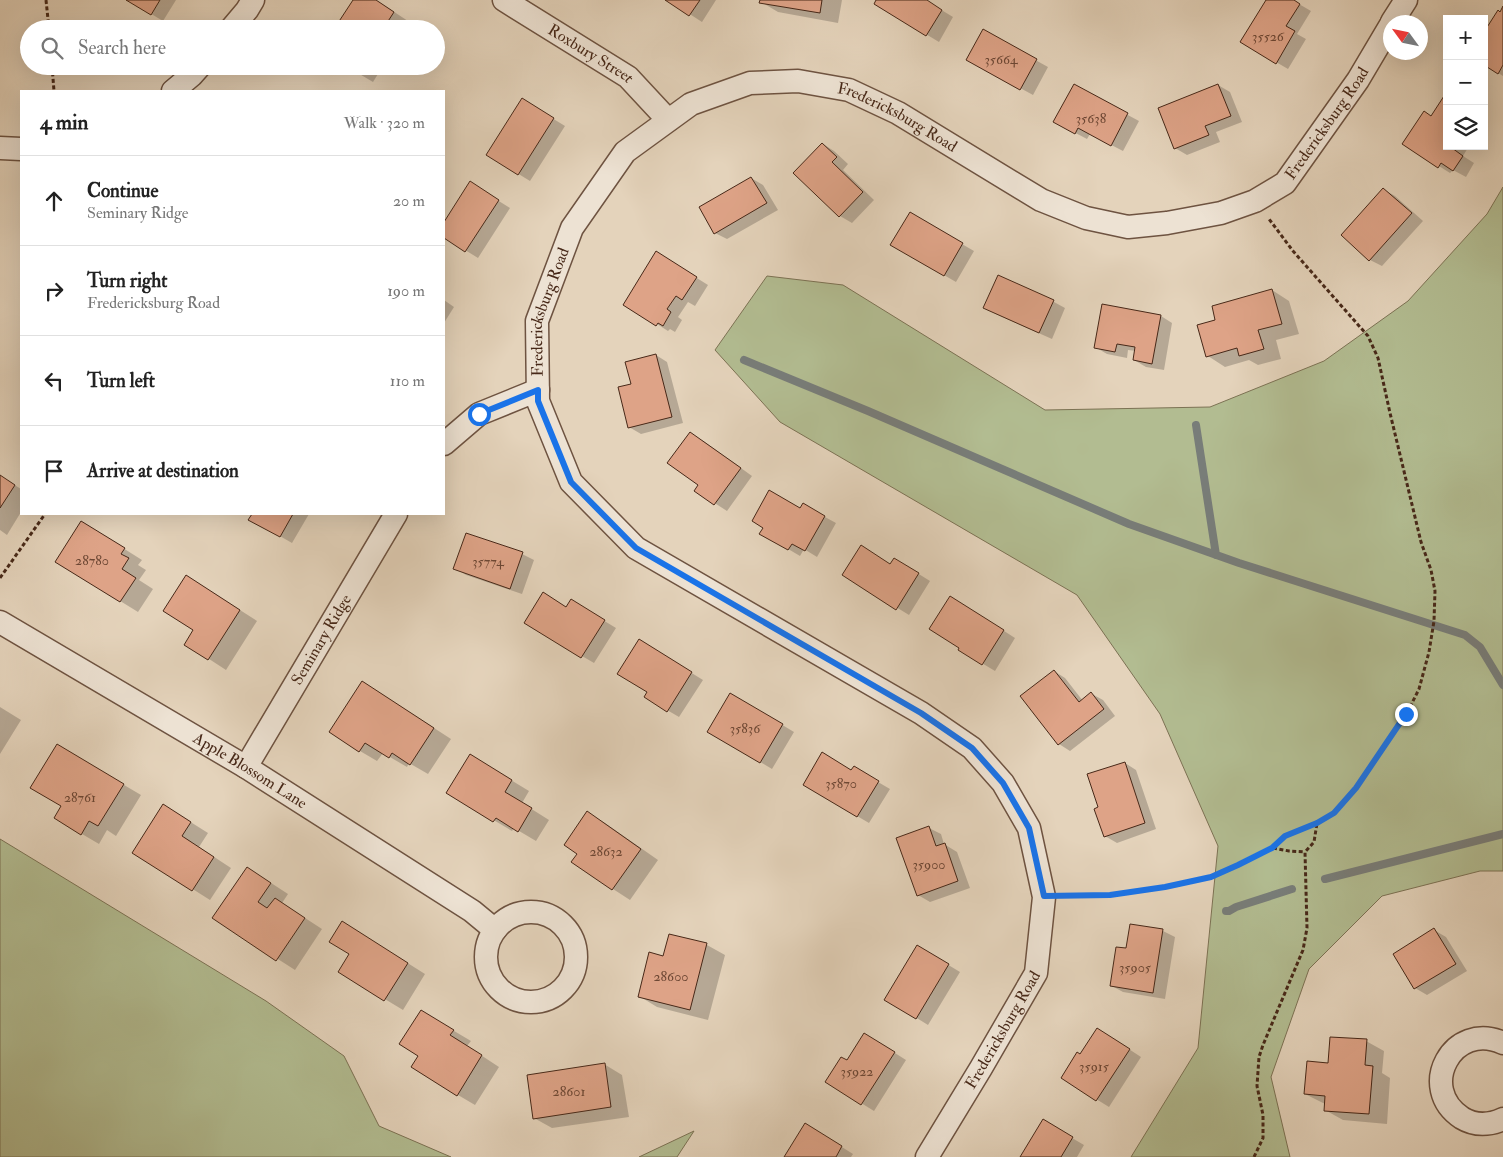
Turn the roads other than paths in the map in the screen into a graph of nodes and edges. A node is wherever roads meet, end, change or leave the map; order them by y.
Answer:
1 (253, 0) edge
2 (504, 0) edge
3 (1406, 0) edge
4 (1396, 15) edge
5 (239, 20) edge
6 (1383, 38) edge
7 (192, 75) edge
8 (174, 90) edge
9 (668, 120) junction
10 (0, 148) edge
11 (20, 149) edge
12 (538, 390) junction
13 (445, 443) edge
14 (395, 515) edge
15 (0, 622) edge
16 (246, 767) junction
17 (495, 930) dead end
18 (1503, 1043) edge
19 (1503, 1119) edge
20 (927, 1157) edge

1 - 5 street
2 - 9 street, Roxbury Street
3 - 4 street
6 - 9 street, Fredericksburg Road
7 - 8 street
9 - 12 street, Fredericksburg Road
10 - 11 street
12 - 13 street
12 - 20 street, Fredericksburg Road
14 - 16 street, Seminary Ridge
15 - 16 street, Apple Blossom Lane
16 - 17 street, Apple Blossom Lane
18 - 19 street

